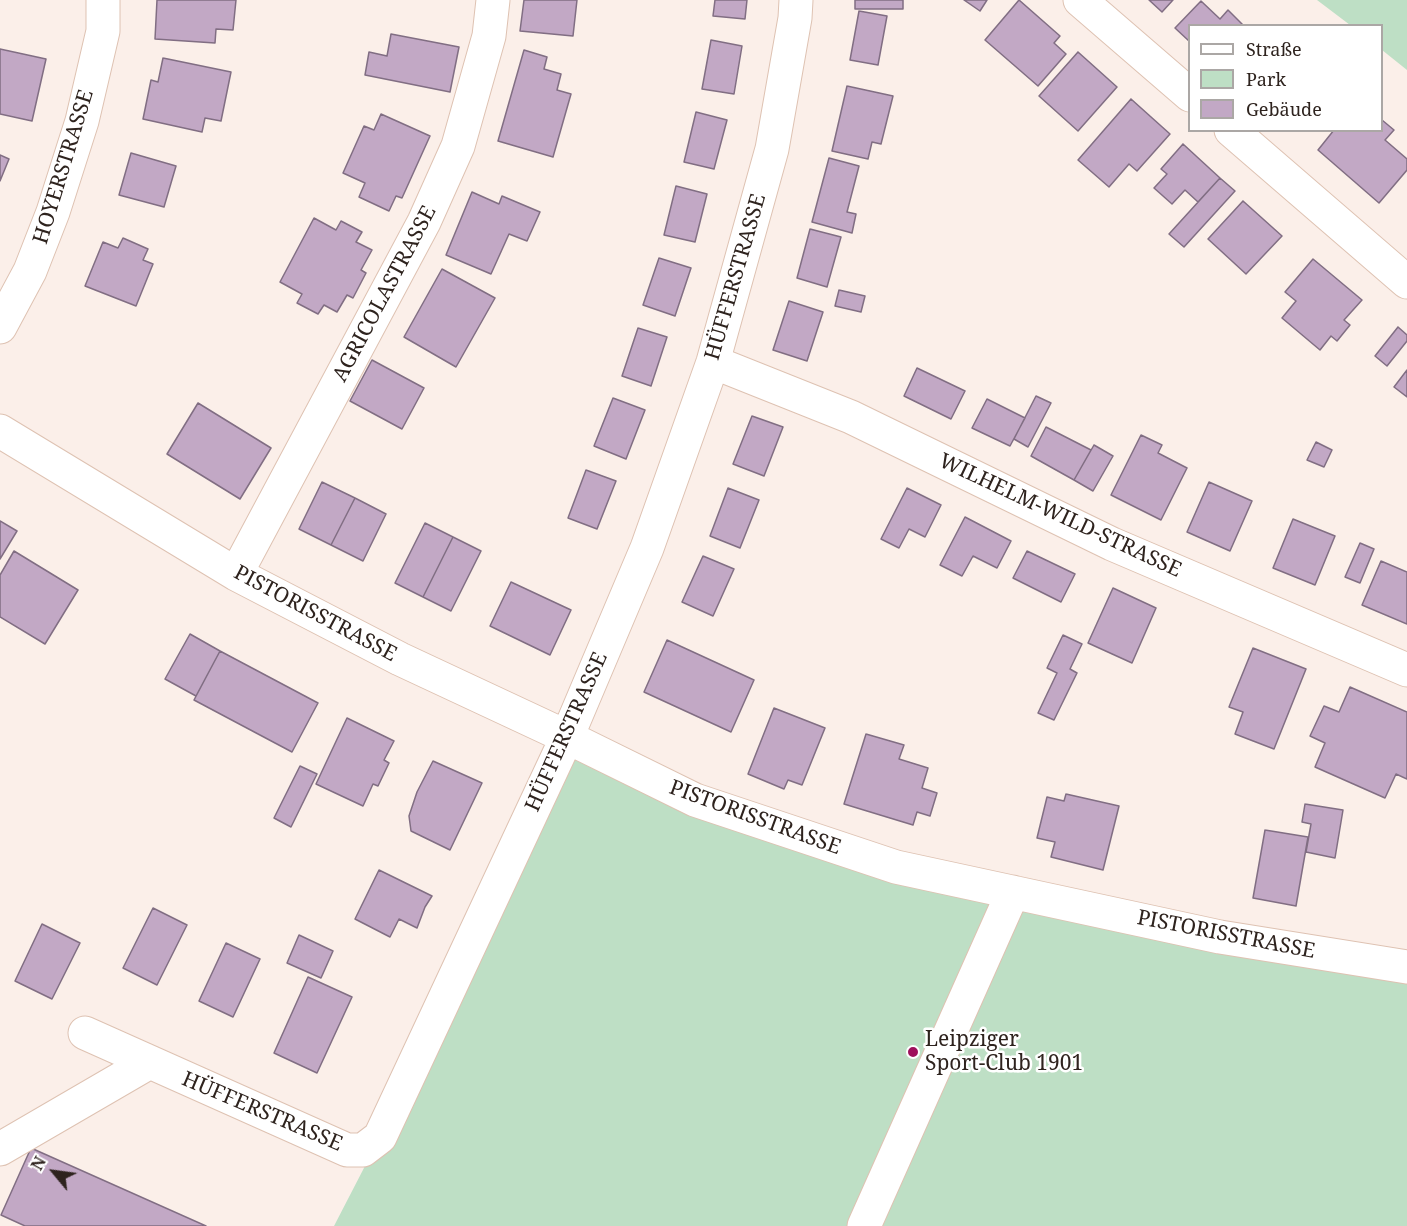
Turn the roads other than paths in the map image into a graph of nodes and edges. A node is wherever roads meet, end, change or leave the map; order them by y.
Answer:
1 (103, 0) edge
2 (493, 0) edge
3 (796, 0) edge
4 (1080, 0) edge
5 (1188, 93) edge
6 (1232, 132) edge
7 (1407, 282) edge
8 (0, 327) edge
9 (712, 362) junction
10 (0, 431) edge
11 (236, 573) junction
12 (1407, 670) edge
13 (567, 737) junction
14 (1013, 892) junction
15 (1407, 967) edge
16 (85, 1033) dead end
17 (148, 1063) junction
18 (0, 1149) edge
19 (864, 1226) edge

1 - 8 street, HOYERSTRASSE
2 - 11 street, AGRICOLASTRASSE
3 - 9 street, HÜFFERSTRASSE
4 - 5 street
6 - 7 street
9 - 12 street, WILHELM-WILD-STRASSE
9 - 13 street, HÜFFERSTRASSE
10 - 11 street, PISTORISSTRASSE
11 - 13 street, PISTORISSTRASSE
13 - 14 street, PISTORISSTRASSE
13 - 17 street, HÜFFERSTRASSE
14 - 15 street, PISTORISSTRASSE
14 - 19 street
16 - 17 street, HÜFFERSTRASSE
17 - 18 street

